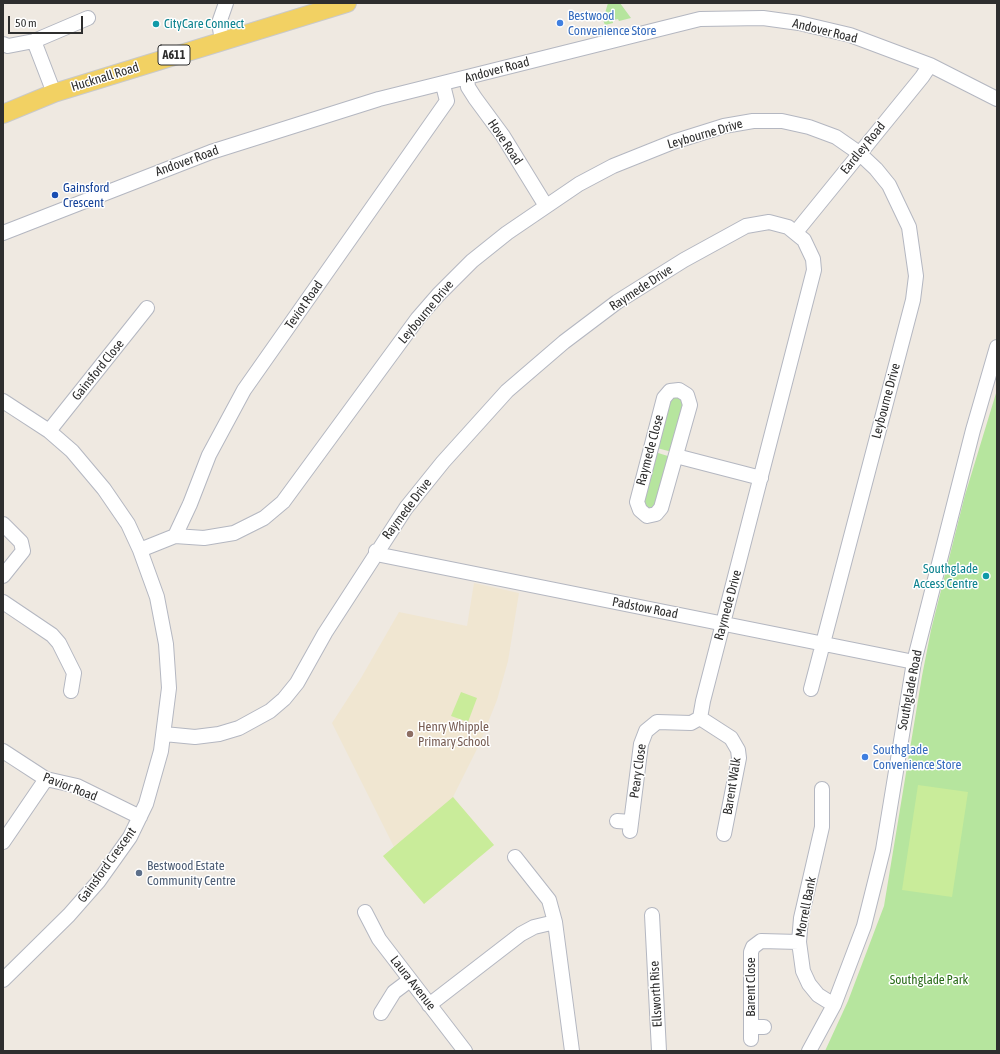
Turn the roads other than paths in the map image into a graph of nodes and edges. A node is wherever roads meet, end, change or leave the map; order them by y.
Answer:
1 (226, 3) edge
2 (347, 3) edge
3 (88, 18) dead end
4 (222, 40) junction
5 (34, 41) junction
6 (3, 44) edge
7 (930, 64) junction
8 (467, 78) junction
9 (443, 84) junction
10 (54, 93) junction
11 (997, 99) edge
12 (3, 114) edge
13 (859, 153) junction
14 (546, 206) junction
15 (796, 232) junction
16 (3, 233) edge
17 (147, 308) dead end
18 (996, 353) edge
19 (3, 401) edge
20 (49, 431) junction
21 (676, 456) junction
22 (761, 478) junction
23 (3, 524) edge
24 (175, 536) junction
25 (140, 550) junction
26 (376, 551) junction
27 (3, 576) edge
28 (3, 602) edge
29 (723, 624) junction
30 (823, 644) junction
31 (914, 662) junction
32 (811, 690) dead end
33 (71, 691) dead end
34 (700, 718) junction
35 (164, 734) junction
36 (3, 751) edge
37 (46, 779) junction
38 (818, 795) dead end
39 (140, 817) junction
40 (617, 821) dead end
41 (721, 827) dead end
42 (3, 842) edge
43 (515, 857) dead end
44 (365, 912) dead end
45 (652, 915) dead end
46 (555, 922) junction
47 (799, 942) junction
48 (3, 980) edge
49 (410, 980) junction
50 (834, 1004) junction
51 (429, 1005) junction
52 (381, 1013) dead end
53 (755, 1031) dead end
54 (466, 1051) edge
55 (572, 1051) edge
56 (659, 1051) edge
57 (809, 1051) edge

1 - 4 street
2 - 4 main road, Hucknall Road / A611
3 - 5 street
4 - 10 main road, Hucknall Road / A611
5 - 6 street
5 - 10 street
7 - 8 street, Andover Road
7 - 11 street, Andover Road
7 - 13 street, Eardley Road
8 - 9 street, Andover Road
8 - 14 street, Hove Road
9 - 16 street, Andover Road
9 - 24 street, Teviot Road
10 - 12 main road, Hucknall Road / A611
13 - 14 street, Leybourne Drive
13 - 15 street, Eardley Road
13 - 30 street, Leybourne Drive
14 - 24 street, Leybourne Drive
15 - 22 street, Raymede Drive
15 - 26 street, Raymede Drive
17 - 20 street, Gainsford Close
18 - 31 street, Southglade Road
19 - 20 street, Gainsford Crescent
20 - 25 street, Gainsford Crescent
21 - 21 street, Raymede Close
21 - 22 street, Raymede Close
22 - 29 street, Raymede Drive
23 - 27 street
24 - 25 street, Leybourne Drive
25 - 35 street, Gainsford Crescent
26 - 29 street, Padstow Road
26 - 35 street, Raymede Drive
28 - 33 street
29 - 30 street, Padstow Road
29 - 34 street, Raymede Drive
30 - 31 street, Padstow Road
30 - 32 street, Leybourne Drive
31 - 50 street, Southglade Road
34 - 40 street, Peary Close
34 - 41 street, Barent Walk
35 - 39 street, Gainsford Crescent
36 - 37 street, Pavior Road
37 - 39 street, Pavior Road
37 - 42 street
38 - 47 street, Morrell Bank
39 - 48 street, Gainsford Crescent
43 - 46 street
44 - 49 street, Laura Avenue
45 - 56 street, Ellsworth Rise
46 - 51 street
46 - 55 street
47 - 50 street, Morrell Bank
47 - 53 street, Barent Close
49 - 51 street, Laura Avenue
49 - 52 street
50 - 57 street, Southglade Road
51 - 54 street, Laura Avenue

